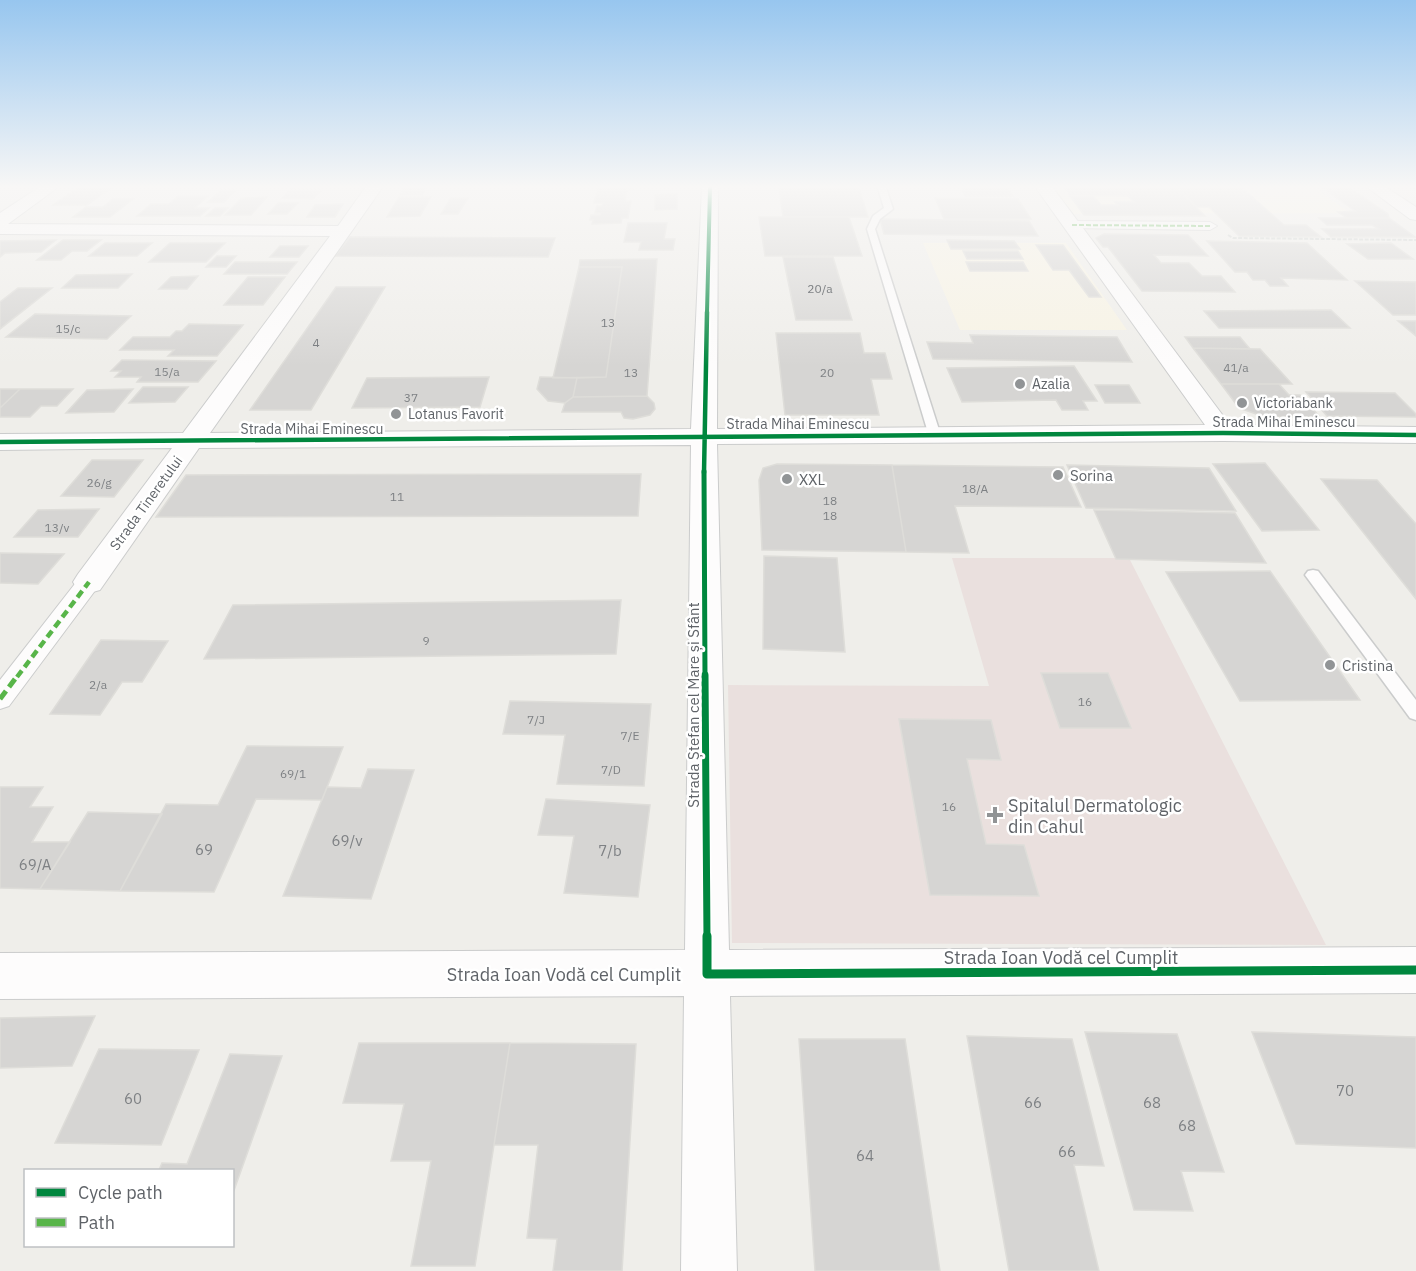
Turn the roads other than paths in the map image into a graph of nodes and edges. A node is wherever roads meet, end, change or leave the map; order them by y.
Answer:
1 (331, 247) edge
2 (709, 247) edge
3 (877, 247) edge
4 (1088, 247) edge
5 (1223, 433) junction
6 (1416, 435) edge
7 (935, 436) junction
8 (704, 437) junction
9 (0, 442) edge
10 (190, 442) junction
11 (1313, 575) dead end
12 (89, 582) joint
13 (0, 699) edge
14 (1416, 713) edge
15 (1416, 970) edge
16 (707, 974) junction
17 (0, 976) edge
18 (709, 1271) edge

1 - 10 street, Strada Tineretului
2 - 8 street, Strada Ștefan cel Mare și Sfânt
3 - 7 lane
4 - 5 street
5 - 6 street, Strada Mihai Eminescu
5 - 7 street, Strada Mihai Eminescu
7 - 8 street, Strada Mihai Eminescu
8 - 10 street, Strada Mihai Eminescu
8 - 16 street, Strada Ștefan cel Mare și Sfânt
9 - 10 street, Strada Mihai Eminescu
10 - 12 street, Strada Tineretului
11 - 14 lane
12 - 13 street, Strada Tineretului
15 - 16 street, Strada Ioan Vodă cel Cumplit
16 - 17 street, Strada Ioan Vodă cel Cumplit
16 - 18 street, Strada Ștefan cel Mare și Sfânt

